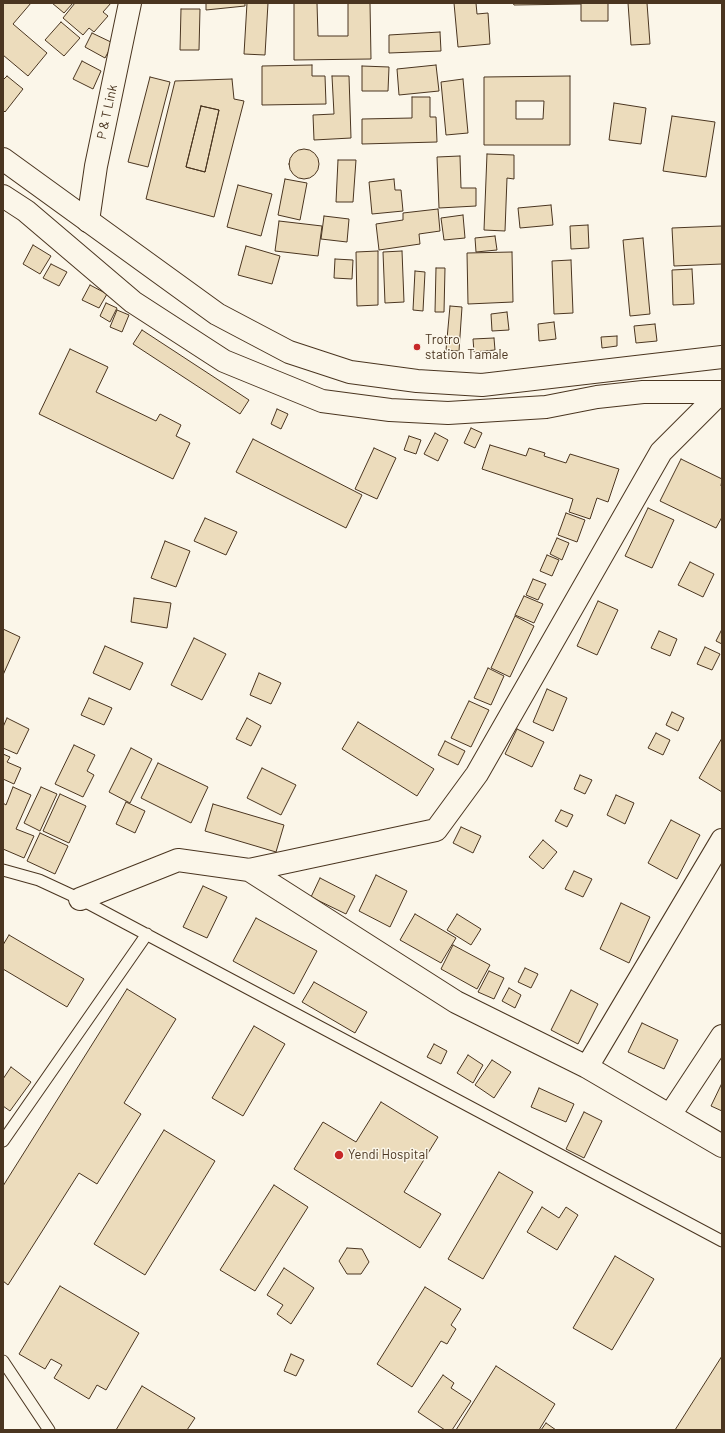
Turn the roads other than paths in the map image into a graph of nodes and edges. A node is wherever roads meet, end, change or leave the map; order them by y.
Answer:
1 (130, 3) edge
2 (3, 159) edge
3 (3, 196) edge
4 (88, 221) junction
5 (722, 357) edge
6 (722, 392) edge
7 (722, 840) edge
8 (3, 870) edge
9 (249, 870) junction
10 (80, 899) junction
11 (147, 934) junction
12 (722, 1036) edge
13 (587, 1067) junction
14 (670, 1115) junction
15 (3, 1141) edge
16 (722, 1146) edge
17 (722, 1241) edge
18 (3, 1361) edge
19 (49, 1430) edge

1 - 4 main road, P & T Link
2 - 4 main road
3 - 6 main road
4 - 5 main road
6 - 9 main road
7 - 13 main road
8 - 10 lane
9 - 10 main road
9 - 13 main road
10 - 11 lane
11 - 15 lane
11 - 17 lane
12 - 14 main road
13 - 14 main road
14 - 16 main road
18 - 19 lane

